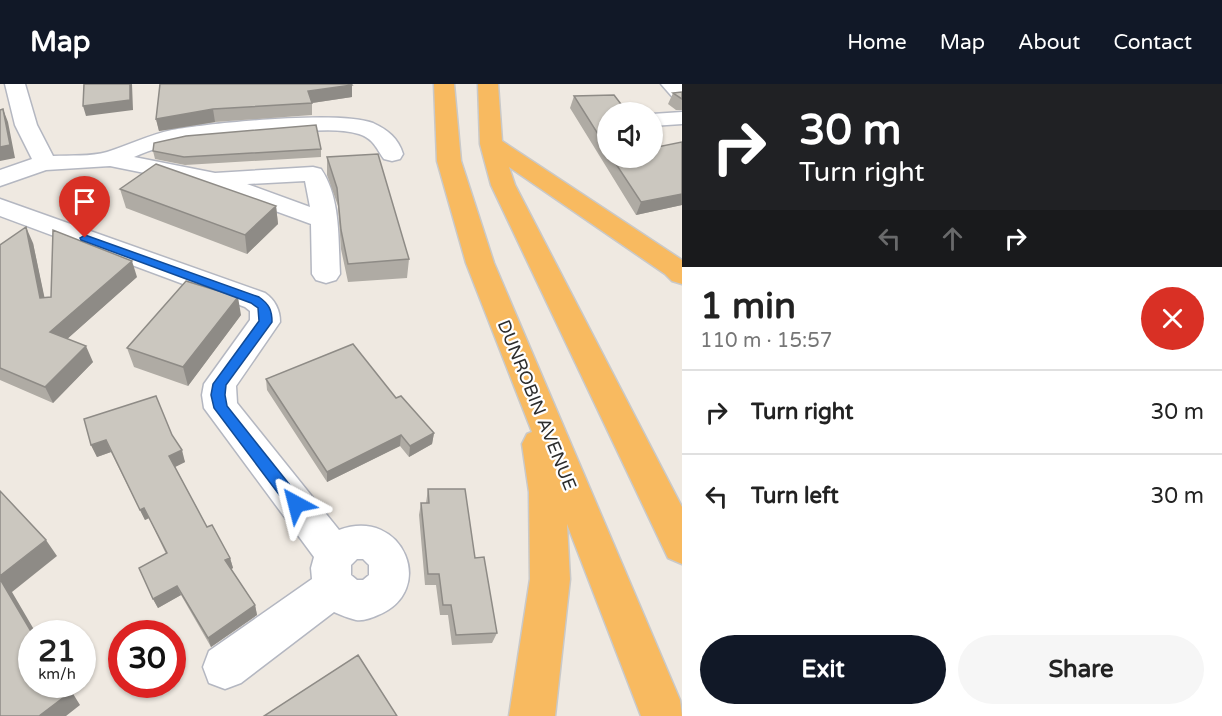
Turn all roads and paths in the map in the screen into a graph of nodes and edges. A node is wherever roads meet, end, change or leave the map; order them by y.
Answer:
1 (444, 84) edge
2 (488, 84) edge
3 (671, 84) edge
4 (22, 85) edge
5 (682, 96) edge
6 (682, 118) edge
7 (663, 119) edge
8 (491, 144) junction
9 (392, 154) dead end
10 (110, 159) junction
11 (46, 163) junction
12 (0, 179) edge
13 (210, 179) junction
14 (0, 207) edge
15 (323, 220) junction
16 (326, 274) dead end
17 (682, 275) edge
18 (531, 391) junction
19 (682, 546) edge
20 (225, 667) dead end
21 (532, 716) edge
22 (664, 716) edge

1 - 18 highway, DUNROBIN AVENUE
2 - 8 highway
3 - 5 street
4 - 11 street
6 - 7 street
8 - 17 highway
8 - 19 highway
9 - 10 street
10 - 11 street
10 - 13 street
11 - 12 street
13 - 15 street
13 - 15 street
14 - 20 street
15 - 16 street
18 - 21 highway
18 - 22 highway, DUNROBIN AVENUE

